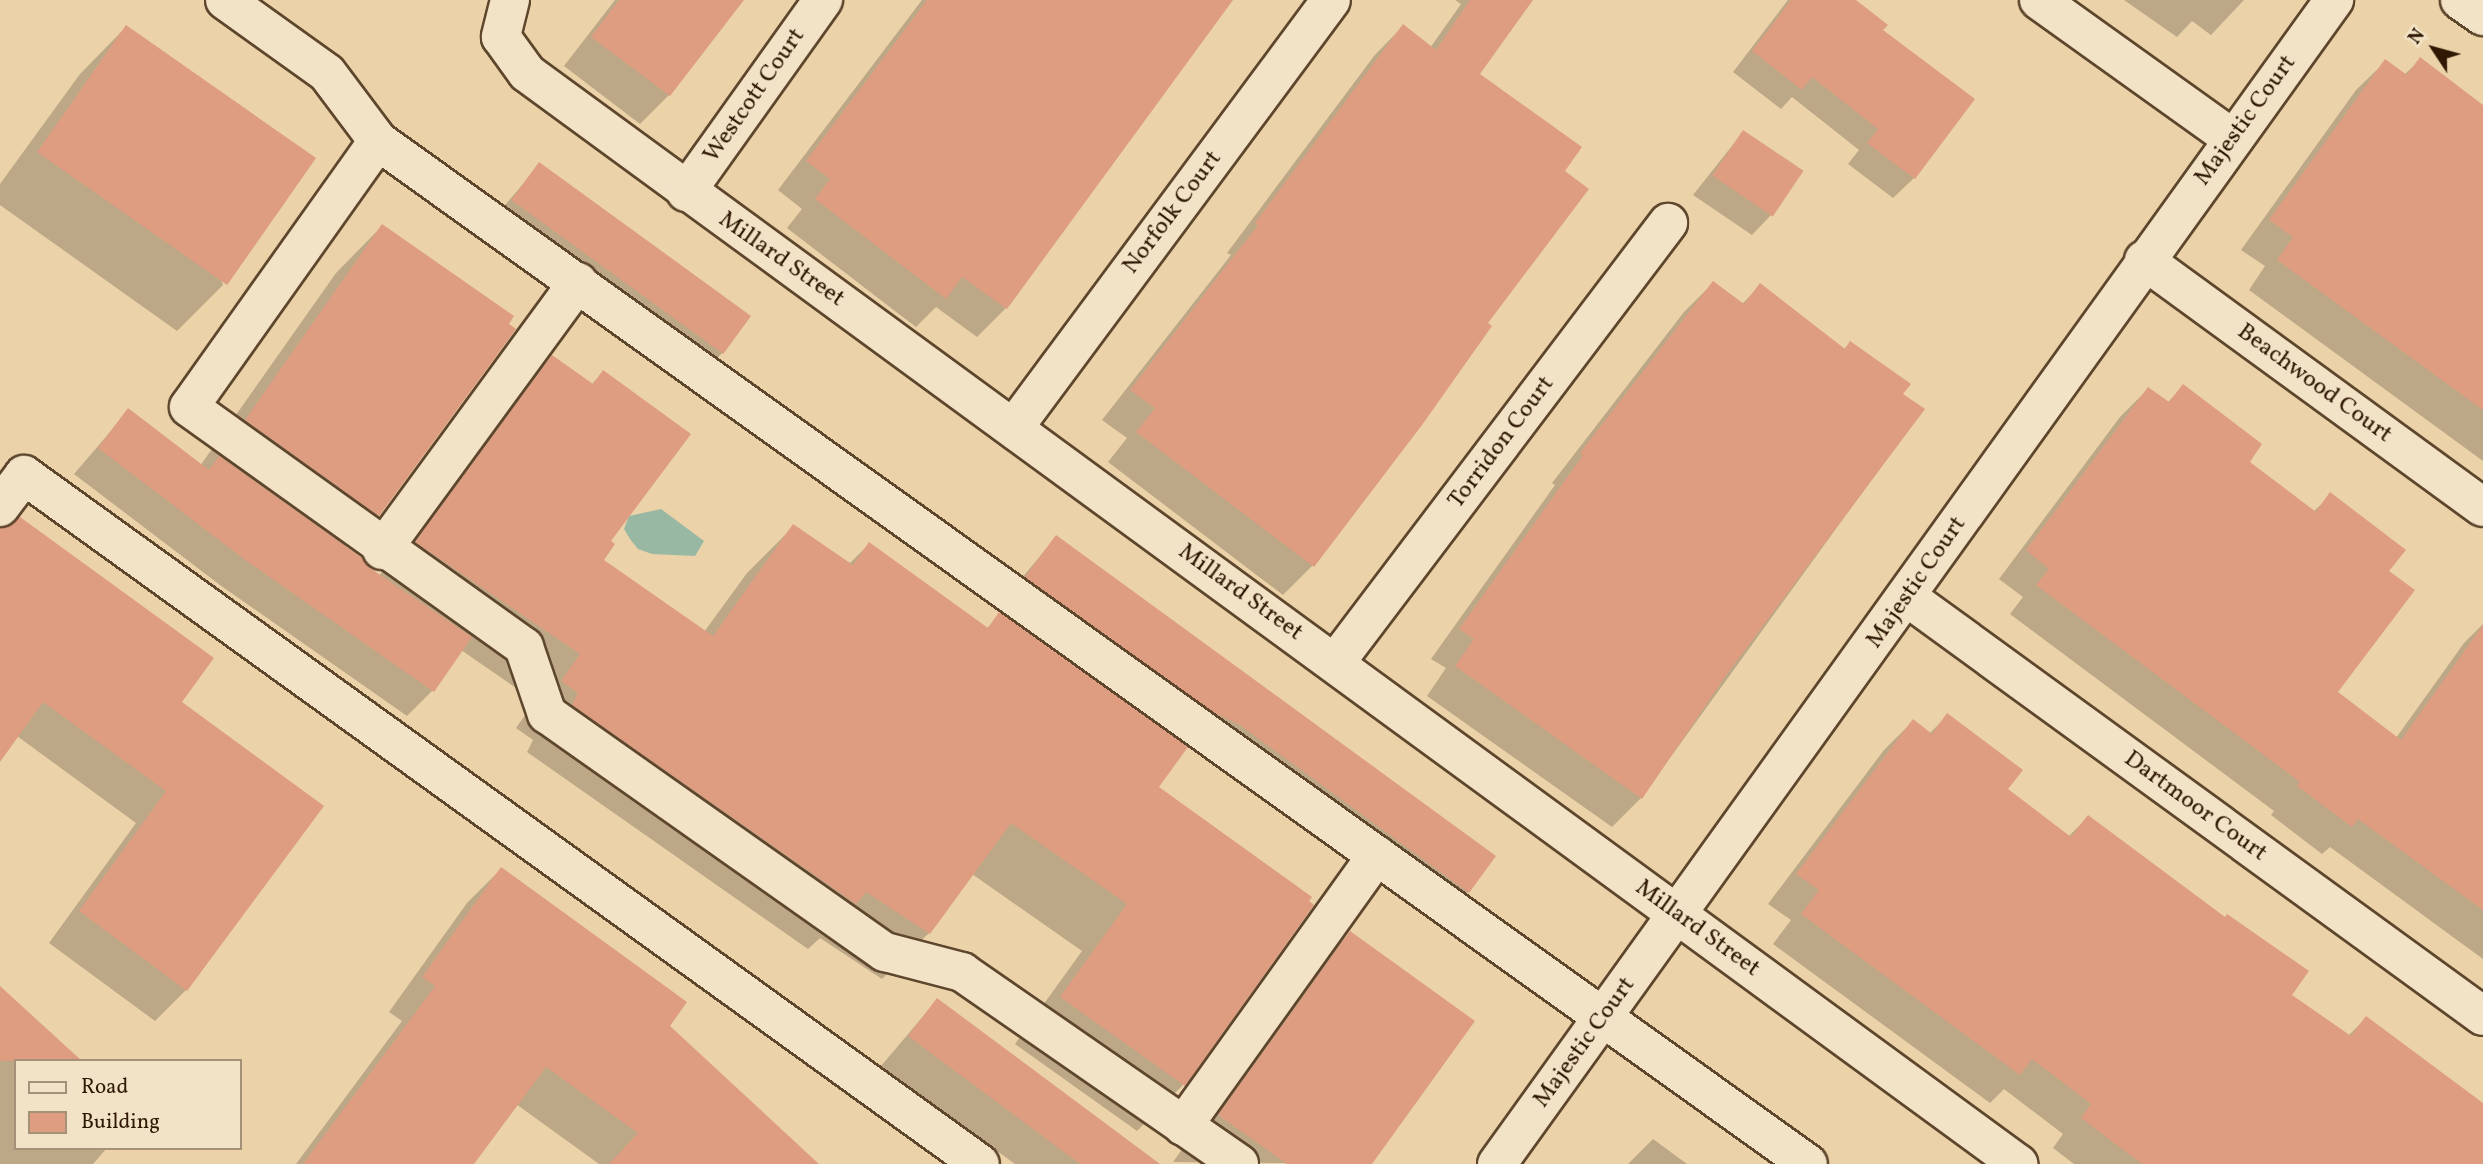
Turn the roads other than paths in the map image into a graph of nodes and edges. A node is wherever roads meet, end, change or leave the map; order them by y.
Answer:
1 (225, 0) edge
2 (510, 0) edge
3 (823, 0) edge
4 (1331, 0) edge
5 (2039, 0) edge
6 (2334, 0) edge
7 (2460, 0) edge
8 (2483, 16) edge
9 (2233, 139) junction
10 (378, 141) junction
11 (686, 192) junction
12 (1668, 223) dead end
13 (2144, 260) junction
14 (578, 282) junction
15 (1015, 426) junction
16 (0, 507) edge
17 (2483, 507) edge
18 (382, 550) junction
19 (1908, 597) junction
20 (1335, 663) junction
21 (1377, 855) junction
22 (1677, 914) junction
23 (2483, 1016) edge
24 (1604, 1017) junction
25 (1183, 1126) junction
26 (980, 1164) edge
27 (1239, 1164) edge
28 (1497, 1164) edge
29 (1808, 1164) edge
30 (2018, 1164) edge

1 - 10 street
2 - 11 street, Millard Street
3 - 11 street, Westcott Court
4 - 15 street, Norfolk Court
5 - 9 street
6 - 9 street, Majestic Court
7 - 8 street
9 - 13 street, Majestic Court
10 - 14 street
10 - 18 street
11 - 15 street, Millard Street
12 - 20 street, Torridon Court
13 - 17 street, Beachwood Court
13 - 19 street, Majestic Court
14 - 18 street
14 - 21 street
15 - 20 street, Millard Street
16 - 26 street
18 - 25 street
19 - 22 street, Majestic Court
19 - 23 street, Dartmoor Court
20 - 22 street, Millard Street
21 - 24 street
21 - 25 street
22 - 24 street, Majestic Court
22 - 30 street, Millard Street
24 - 28 street, Majestic Court
24 - 29 street
25 - 27 street

